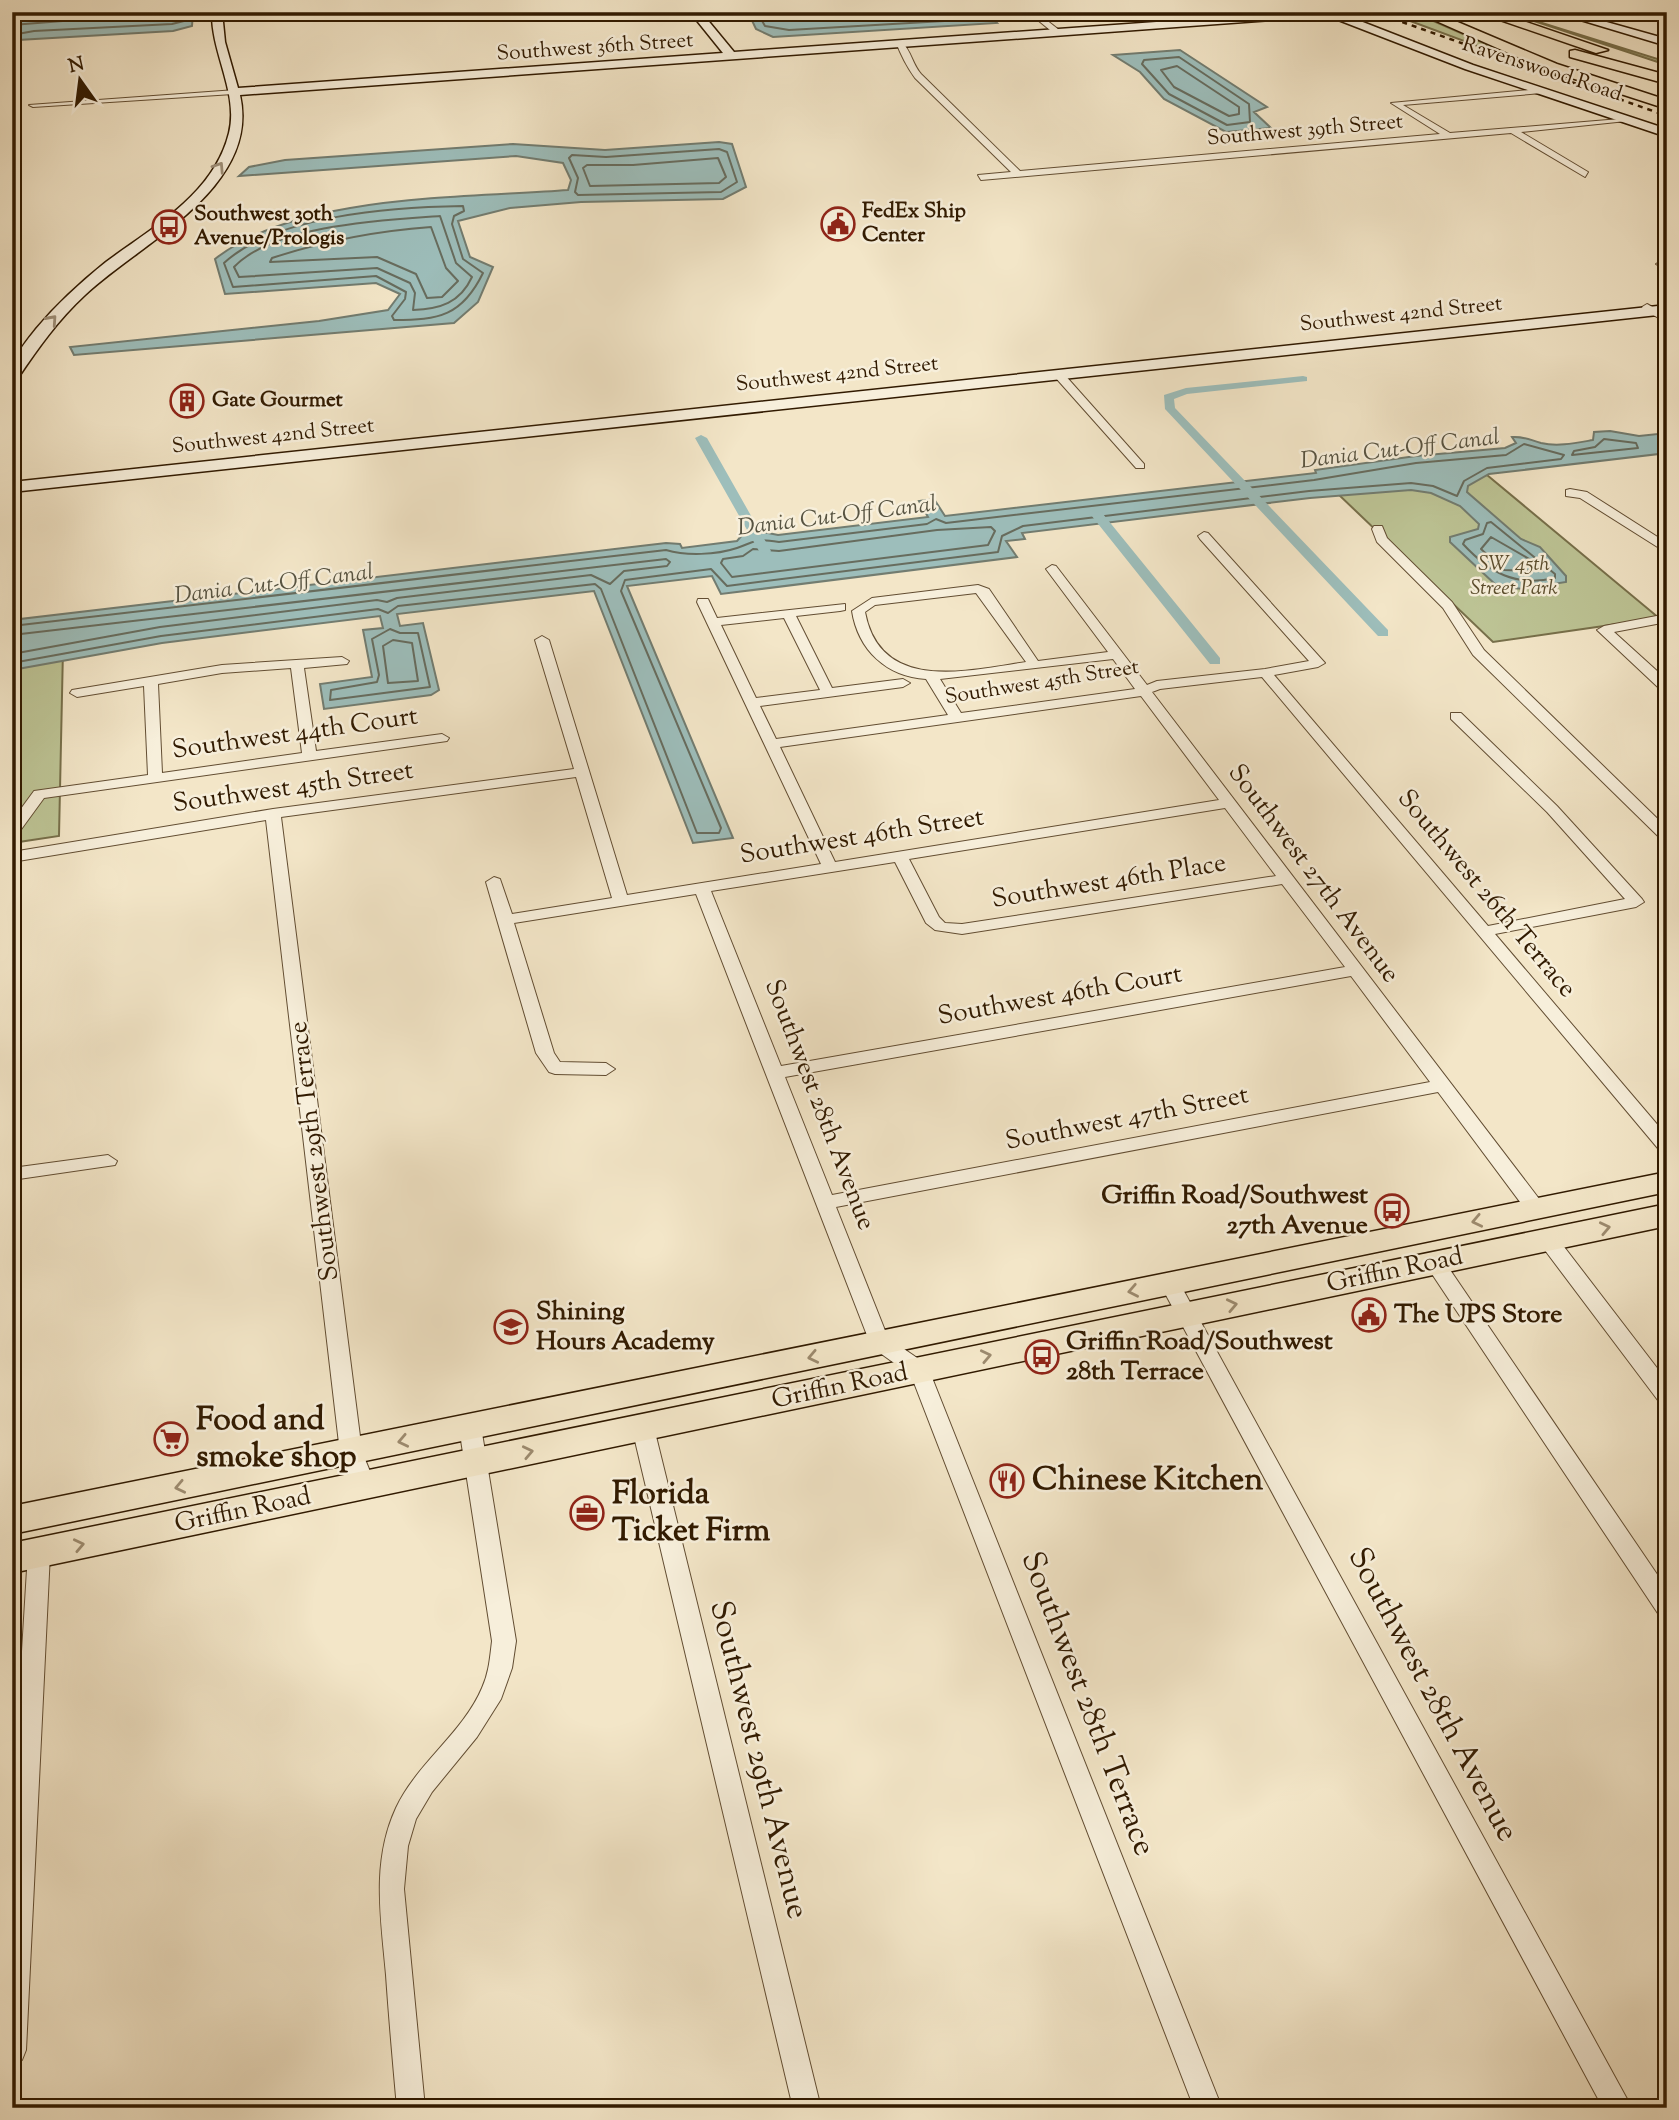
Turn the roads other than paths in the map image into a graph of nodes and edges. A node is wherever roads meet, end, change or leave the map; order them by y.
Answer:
1 (204, 12) edge
2 (217, 12) edge
3 (695, 12) edge
4 (1031, 12) edge
5 (1422, 12) edge
6 (1448, 12) edge
7 (1458, 12) edge
8 (1472, 12) edge
9 (1495, 12) edge
10 (1505, 12) edge
11 (1529, 12) edge
12 (1559, 12) edge
13 (1327, 13) edge
14 (1484, 18) edge
15 (1059, 33) junction
16 (212, 39) junction
17 (1667, 43) edge
18 (899, 44) junction
19 (1610, 53) junction
20 (733, 58) junction
21 (1667, 58) edge
22 (1667, 68) edge
23 (1642, 71) junction
24 (1667, 79) edge
25 (1539, 91) junction
26 (233, 92) junction
27 (217, 93) junction
28 (1667, 93) edge
29 (1667, 105) edge
30 (33, 106) dead end
31 (220, 107) dead end
32 (1632, 120) junction
33 (1512, 130) junction
34 (1667, 133) edge
35 (1448, 136) junction
36 (1018, 174) junction
37 (1585, 174) dead end
38 (981, 177) dead end
39 (193, 180) dead end
40 (45, 306) dead end
41 (1660, 311) edge
42 (1298, 344) junction
43 (1280, 351) junction
44 (12, 374) edge
45 (1059, 375) junction
46 (976, 377) junction
47 (950, 386) junction
48 (1140, 466) dead end
49 (12, 478) edge
50 (12, 487) edge
51 (1570, 493) dead end
52 (1378, 529) dead end
53 (1204, 536) dead end
54 (1667, 549) edge
55 (1052, 569) dead end
56 (703, 602) dead end
57 (840, 607) dead end
58 (788, 613) junction
59 (1667, 618) edge
60 (713, 622) junction
61 (542, 640) dead end
62 (1115, 655) junction
63 (342, 661) dead end
64 (1032, 663) junction
65 (297, 666) junction
66 (1265, 673) junction
67 (932, 677) junction
68 (151, 680) junction
69 (903, 683) dead end
70 (1667, 688) edge
71 (1142, 692) junction
72 (77, 693) dead end
73 (828, 693) junction
74 (751, 703) junction
75 (1456, 716) dead end
76 (957, 718) junction
77 (442, 738) dead end
78 (772, 744) junction
79 (310, 757) junction
80 (582, 772) junction
81 (155, 779) junction
82 (1228, 803) junction
83 (273, 814) junction
84 (12, 832) edge
85 (1667, 837) edge
86 (900, 856) junction
87 (12, 857) edge
88 (830, 867) junction
89 (1284, 879) junction
90 (494, 882) dead end
91 (702, 888) junction
92 (621, 901) junction
93 (505, 920) junction
94 (1482, 932) junction
95 (1353, 971) junction
96 (606, 1069) dead end
97 (776, 1073) junction
98 (1440, 1086) junction
99 (1667, 1148) edge
100 (108, 1161) dead end
101 (12, 1174) edge
102 (1667, 1182) edge
103 (1592, 1197) junction
104 (824, 1203) junction
105 (1535, 1209) junction
106 (1665, 1218) edge
107 (1548, 1240) junction
108 (1490, 1252) junction
109 (1435, 1263) junction
110 (1170, 1284) junction
111 (1187, 1314) junction
112 (880, 1343) junction
113 (919, 1370) junction
114 (1667, 1397) edge
115 (470, 1427) junction
116 (643, 1428) junction
117 (351, 1452) junction
118 (475, 1463) junction
119 (365, 1486) junction
120 (12, 1520) edge
121 (26, 1555) edge
122 (1667, 1608) edge
123 (12, 2050) edge
124 (411, 2108) edge
125 (807, 2108) edge
126 (1208, 2108) edge
127 (1618, 2108) edge

1 - 16 street
2 - 16 street
3 - 20 street
4 - 15 street
5 - 29 highway
6 - 14 highway
7 - 23 highway
8 - 23 highway
9 - 19 highway
10 - 22 highway
11 - 21 highway
12 - 17 street
13 - 15 street, Southwest 36th Street
13 - 25 street, Ravenswood Road
14 - 19 highway
14 - 24 highway
14 - 28 highway
15 - 18 street, Southwest 36th Street
16 - 26 street
16 - 27 street
18 - 20 street, Southwest 36th Street
18 - 36 street
19 - 22 highway
20 - 26 street, Southwest 36th Street
23 - 24 highway
25 - 32 street, Ravenswood Road
25 - 35 street
26 - 27 street, Southwest 36th Street
44 -> 26 street
27 - 30 street, Southwest 36th Street
27 - 31 street
32 - 33 street, Southwest 39th Street
32 - 34 street, Ravenswood Road
33 - 35 street, Southwest 39th Street
33 - 37 street
35 - 36 street, Southwest 39th Street
36 - 38 street, Southwest 39th Street
39 - 40 street
41 - 42 street, Southwest 42nd Street
41 - 43 street, Southwest 42nd Street
42 - 43 street
42 - 46 street, Southwest 42nd Street
43 - 45 street, Southwest 42nd Street
45 - 47 street, Southwest 42nd Street
45 - 48 street
46 - 47 street
46 - 49 street, Southwest 42nd Street
47 - 50 street, Southwest 42nd Street
51 - 54 street
52 - 85 street
53 - 66 street, Southwest 45th Street
55 - 62 street, Southwest 27th Avenue
56 - 60 street
57 - 58 street
58 - 60 street
58 - 73 street
59 - 70 street
60 - 74 street
61 - 80 street
62 - 64 street
62 - 71 street, Southwest 27th Avenue
63 - 65 street
64 - 67 street
64 - 67 street
65 - 68 street
65 - 79 street
66 - 71 street, Southwest 45th Street
66 - 94 street, Southwest 26th Terrace
67 - 76 street
68 - 72 street
68 - 81 street
69 - 73 street
71 - 76 street, Southwest 45th Street
71 - 82 street, Southwest 27th Avenue
73 - 74 street
74 - 78 street
75 - 94 street
76 - 78 street, Southwest 45th Street
77 - 79 street, Southwest 44th Court
78 - 88 street
79 - 81 street, Southwest 44th Court
80 - 83 street, Southwest 45th Street
80 - 92 street
81 - 84 street, Southwest 44th Court
82 - 86 street, Southwest 46th Street
82 - 89 street, Southwest 27th Avenue
83 - 87 street, Southwest 45th Street
83 - 117 street, Southwest 29th Terrace
86 - 88 street, Southwest 46th Street
86 - 89 street, Southwest 46th Place
88 - 91 street, Southwest 46th Street
89 - 95 street, Southwest 27th Avenue
90 - 93 street
91 - 92 street, Southwest 46th Street
91 - 97 street, Southwest 28th Avenue
92 - 93 street, Southwest 46th Street
93 - 96 street
94 - 99 street, Southwest 26th Terrace
95 - 97 street, Southwest 46th Court
95 - 98 street, Southwest 27th Avenue
97 - 104 street, Southwest 28th Avenue
98 - 104 street, Southwest 47th Street
98 - 105 street, Southwest 27th Avenue
100 - 101 street
102 - 103 main road, Griffin Road
103 - 105 main road, Griffin Road
103 - 107 main road
104 - 112 street, Southwest 28th Avenue
105 - 108 main road
105 -> 110 main road, Griffin Road
107 -> 106 main road, Griffin Road
107 - 108 main road, Griffin Road
107 - 114 street
108 - 109 main road, Griffin Road
111 -> 109 main road, Griffin Road
109 - 122 street
110 - 111 street, Southwest 28th Avenue
110 -> 112 main road, Griffin Road
113 -> 111 main road, Griffin Road
111 - 127 street, Southwest 28th Avenue
112 - 113 street
112 -> 115 main road, Griffin Road
113 - 116 main road, Griffin Road
113 - 126 street, Southwest 28th Terrace
115 -> 117 main road, Griffin Road
115 - 118 street
118 -> 116 main road, Griffin Road
116 - 125 street, Southwest 29th Avenue
117 - 119 street, Southwest 29th Terrace
117 -> 120 main road, Griffin Road
118 - 119 main road, Griffin Road
118 - 124 street
121 -> 119 main road, Griffin Road
121 - 123 street

